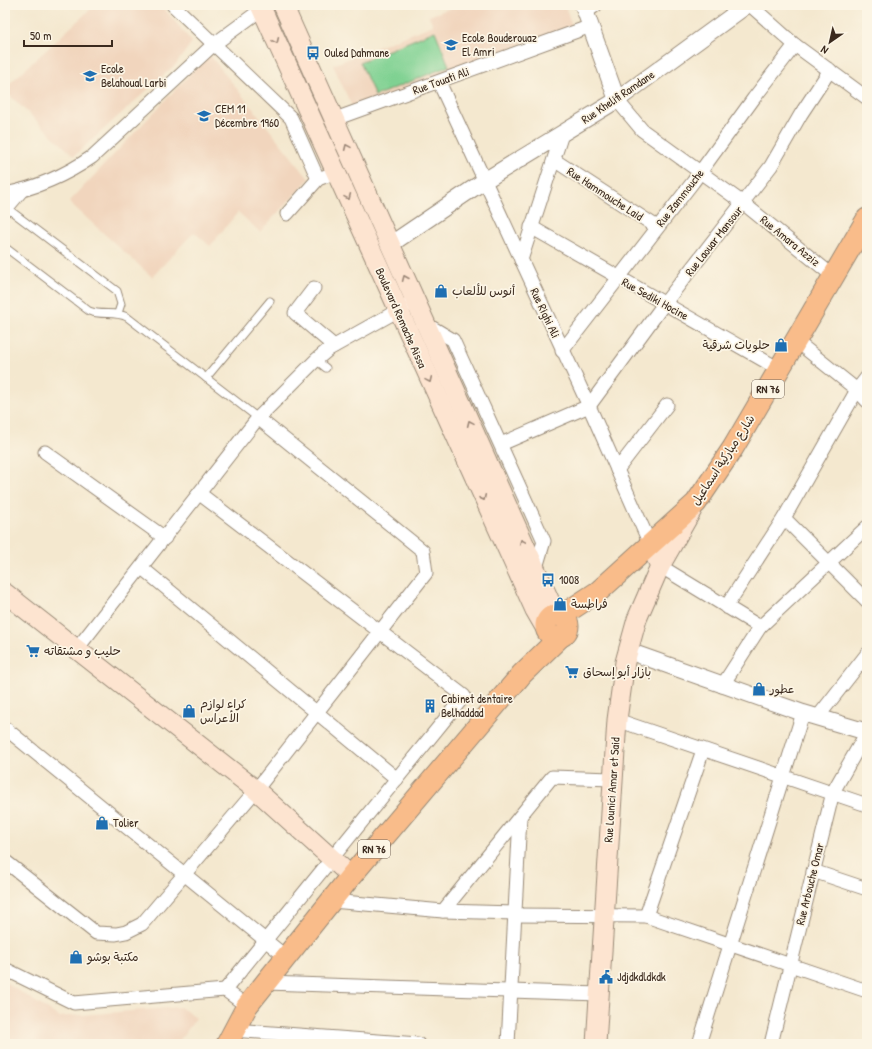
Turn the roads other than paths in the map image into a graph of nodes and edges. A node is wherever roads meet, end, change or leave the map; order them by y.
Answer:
1 (173, 5) edge
2 (283, 5) edge
3 (748, 5) edge
4 (261, 7) edge
5 (589, 12) edge
6 (213, 44) junction
7 (795, 45) junction
8 (830, 70) junction
9 (439, 82) junction
10 (867, 98) edge
11 (617, 100) junction
12 (300, 116) junction
13 (335, 119) junction
14 (562, 134) junction
15 (554, 160) junction
16 (336, 171) junction
17 (700, 172) junction
18 (318, 179) junction
19 (484, 180) junction
20 (22, 190) junction
21 (5, 194) edge
22 (743, 204) junction
23 (6, 209) edge
24 (287, 214) dead end
25 (867, 219) edge
26 (531, 227) junction
27 (657, 227) junction
28 (391, 244) junction
29 (6, 248) dead end
30 (521, 260) junction
31 (833, 276) junction
32 (617, 278) junction
33 (314, 288) dead end
34 (270, 301) dead end
35 (415, 302) junction
36 (664, 304) junction
37 (397, 309) junction
38 (118, 313) junction
39 (426, 324) junction
40 (796, 341) junction
41 (334, 346) junction
42 (562, 351) junction
43 (779, 369) junction
44 (867, 377) edge
45 (206, 378) junction
46 (856, 390) junction
47 (867, 401) edge
48 (667, 405) dead end
49 (589, 406) junction
50 (258, 418) junction
51 (501, 444) junction
52 (45, 452) dead end
53 (617, 470) junction
54 (200, 494) junction
55 (696, 503) junction
56 (784, 518) junction
57 (867, 527) edge
58 (165, 538) junction
59 (650, 544) junction
60 (827, 563) junction
61 (660, 566) junction
62 (142, 568) junction
63 (535, 571) junction
64 (5, 594) edge
65 (867, 601) edge
66 (726, 606) junction
67 (556, 627) junction
68 (760, 627) junction
69 (380, 631) junction
70 (76, 650) junction
71 (628, 651) junction
72 (867, 654) edge
73 (722, 686) junction
74 (316, 712) junction
75 (810, 716) junction
76 (617, 720) junction
77 (5, 728) edge
78 (867, 732) edge
79 (703, 750) junction
80 (783, 778) junction
81 (396, 779) junction
82 (612, 779) junction
83 (256, 790) junction
84 (832, 792) junction
85 (867, 805) edge
86 (520, 817) junction
87 (331, 858) junction
88 (5, 861) edge
89 (813, 871) junction
90 (184, 874) junction
91 (351, 876) junction
92 (867, 889) edge
93 (332, 901) junction
94 (443, 911) junction
95 (515, 914) junction
96 (604, 915) junction
97 (646, 916) junction
98 (265, 939) junction
99 (730, 945) junction
100 (286, 958) junction
101 (790, 965) junction
102 (5, 969) edge
103 (266, 983) junction
104 (225, 990) junction
105 (511, 991) junction
106 (867, 991) edge
107 (599, 994) junction
108 (247, 1006) junction
109 (230, 1037) edge
110 (216, 1044) edge
111 (418, 1044) edge
112 (508, 1044) edge
113 (596, 1044) edge
114 (699, 1044) edge
115 (771, 1044) edge

1 - 6 street
2 - 13 main road, Boulevard Remache Aissa
3 - 7 street
3 - 11 street, Rue Khelifi Ramdane
4 - 6 street
4 -> 12 main road, Boulevard Remache Aissa
5 - 9 street, Rue Touati Ali
5 - 11 street
6 - 12 street
6 - 20 street
7 - 8 street
7 - 17 street, Rue Zammouche
8 - 10 street
8 - 22 street, Rue Laouar Mansour
9 - 13 street, Rue Touati Ali
9 - 19 street, Rue Righi Ali
11 - 14 street, Rue Khelifi Ramdane
11 - 17 street, Rue Amara Azziz
12 - 16 main road, Boulevard Remache Aissa
12 - 18 street
28 -> 13 main road, Boulevard Remache Aissa
14 - 15 street
14 - 19 street, Rue Khelifi Ramdane
15 - 26 street
15 - 27 street, Rue Hammouche Laid
16 - 18 street
16 -> 37 main road, Boulevard Remache Aissa
17 - 22 street, Rue Amara Azziz
17 - 27 street, Rue Zammouche
18 - 24 street
19 - 28 street, Rue Khelifi Ramdane
19 - 30 street, Rue Righi Ali
20 - 21 street
20 - 23 street
22 - 31 street, Rue Amara Azziz
22 - 36 street, Rue Laouar Mansour
23 - 38 lane
25 - 31 main road, شارع مباركية اسماعيل / RN 76
26 - 30 street
26 - 32 street, Rue Sediki Hocine
27 - 32 street, Rue Zammouche
35 -> 28 main road, Boulevard Remache Aissa
29 - 38 lane
30 - 42 street, Rue Righi Ali
31 - 40 main road, شارع مباركية اسماعيل / RN 76
32 - 36 street, Rue Sediki Hocine
32 - 42 street, Rue Zammouche
33 - 41 street
34 - 45 lane
35 - 37 street
35 - 39 main road, Boulevard Remache Aissa
36 - 43 street, Rue Sediki Hocine
36 - 49 street, Rue Laouar Mansour
37 - 41 street
37 -> 67 main road, Boulevard Remache Aissa
38 - 45 lane
39 - 51 street
63 -> 39 main road, Boulevard Remache Aissa
40 - 43 main road, شارع مباركية اسماعيل / RN 76
40 - 46 street
41 - 50 street
42 - 49 street, Rue Righi Ali
43 - 55 main road, شارع مباركية اسماعيل / RN 76
44 - 46 street
45 - 50 lane
46 - 47 street
46 - 56 street
48 - 53 street
49 - 51 street
49 - 53 street, Rue Righi Ali
50 - 54 street
50 - 69 street
51 - 63 street
52 - 58 street
53 - 59 street, Rue Righi Ali
54 - 58 street
54 - 69 street
55 - 59 main road, شارع مباركية اسماعيل / RN 76
55 - 61 main road, Rue Lounici Amar et Said
56 - 60 street
56 - 66 street
57 - 60 street
58 - 62 street
59 - 61 main road
59 - 67 main road, RN 76
60 - 65 street
60 - 68 street
61 - 66 street
61 - 71 main road, Rue Lounici Amar et Said
62 - 70 street
62 - 74 street
63 - 67 main road, Boulevard Remache Aissa
64 - 70 main road
66 - 68 street
67 - 91 main road, RN 76
68 - 73 street
69 - 74 street
69 - 81 street
70 - 83 main road
71 - 73 street
71 - 76 main road, Rue Lounici Amar et Said
72 - 75 street
73 - 75 street
74 - 81 street
74 - 83 street
75 - 78 street
75 - 80 street
76 - 79 street
76 - 82 main road, Rue Lounici Amar et Said
77 - 90 street
78 - 84 street, Rue Arbouche Omar
79 - 80 street
79 - 97 street
80 - 84 street
80 - 99 street
81 - 87 street
82 - 86 street
82 - 96 main road, Rue Lounici Amar et Said
83 - 87 main road
83 - 90 street
84 - 85 street
84 - 89 street, Rue Arbouche Omar
86 - 94 street
86 - 95 street
87 - 91 main road
87 - 98 street
88 - 90 street
89 - 92 street
89 - 101 street, Rue Arbouche Omar
90 - 98 street
91 - 93 main road, RN 76
93 - 94 street
93 - 100 main road, RN 76
94 - 95 street
95 - 96 street
95 - 105 street
96 - 97 street
96 - 107 main road, Rue Lounici Amar et Said
97 - 99 street
98 - 100 street
98 - 104 street
99 - 101 street
99 - 114 street
100 - 103 main road, RN 76
101 - 106 street
101 - 115 street, Rue Arbouche Omar
102 - 104 street
103 - 105 street
103 - 108 main road, RN 76
104 - 108 street
105 - 107 street
105 - 112 street
107 - 113 main road, Rue Lounici Amar et Said
108 - 109 main road, RN 76
109 - 110 main road, RN 76
109 - 111 street

